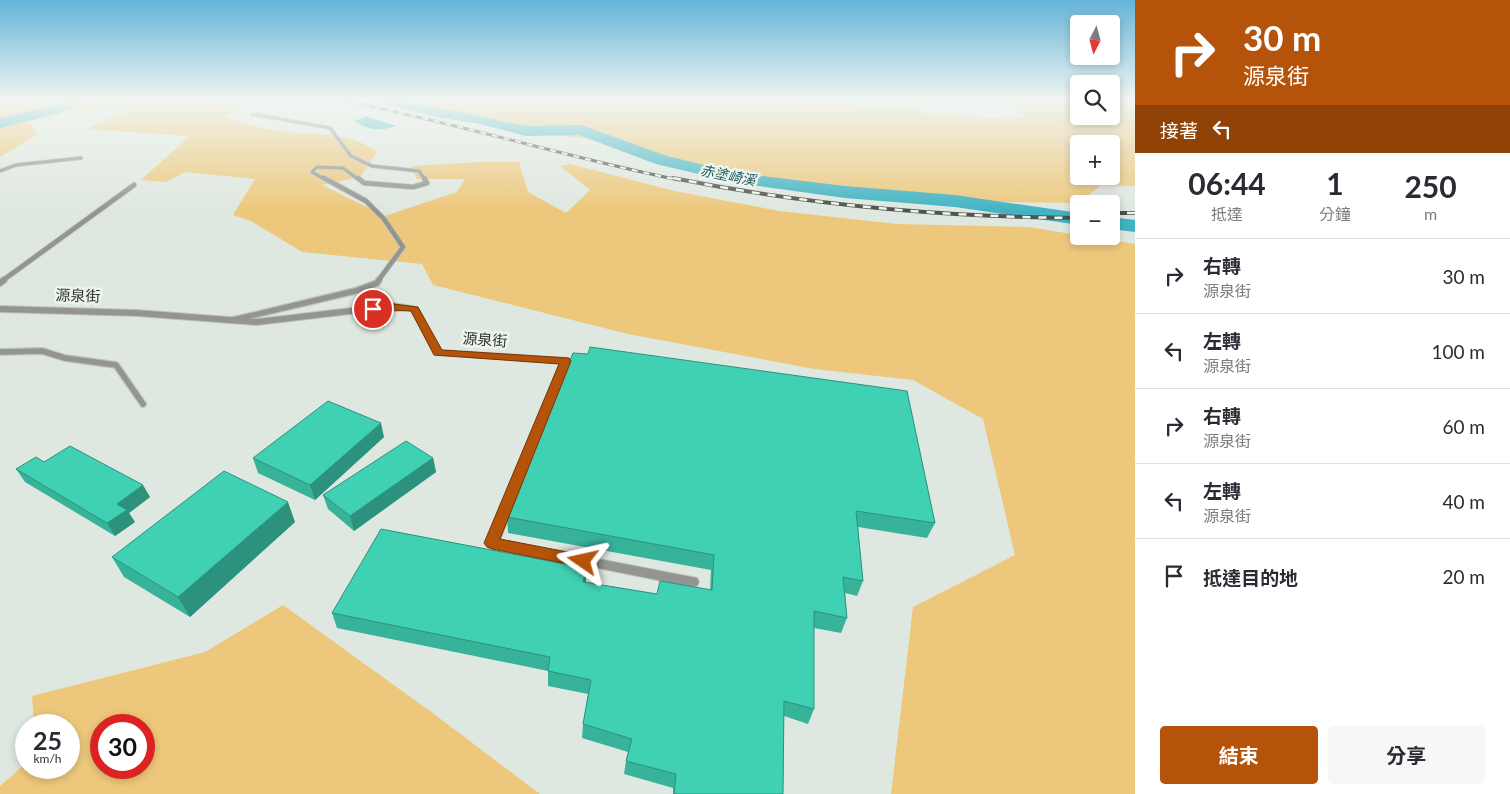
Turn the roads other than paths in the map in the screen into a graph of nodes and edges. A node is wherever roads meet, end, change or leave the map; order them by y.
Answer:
1 (337, 137) edge
2 (81, 158) dead end
3 (0, 171) edge
4 (134, 186) dead end
5 (0, 283) edge
6 (0, 309) edge
7 (227, 321) junction
8 (0, 352) edge
9 (143, 404) dead end
10 (692, 582) dead end

1 - 7 lane
2 - 3 lane
4 - 5 lane
6 - 7 street, 源泉街
7 - 10 street, 源泉街
8 - 9 lane

